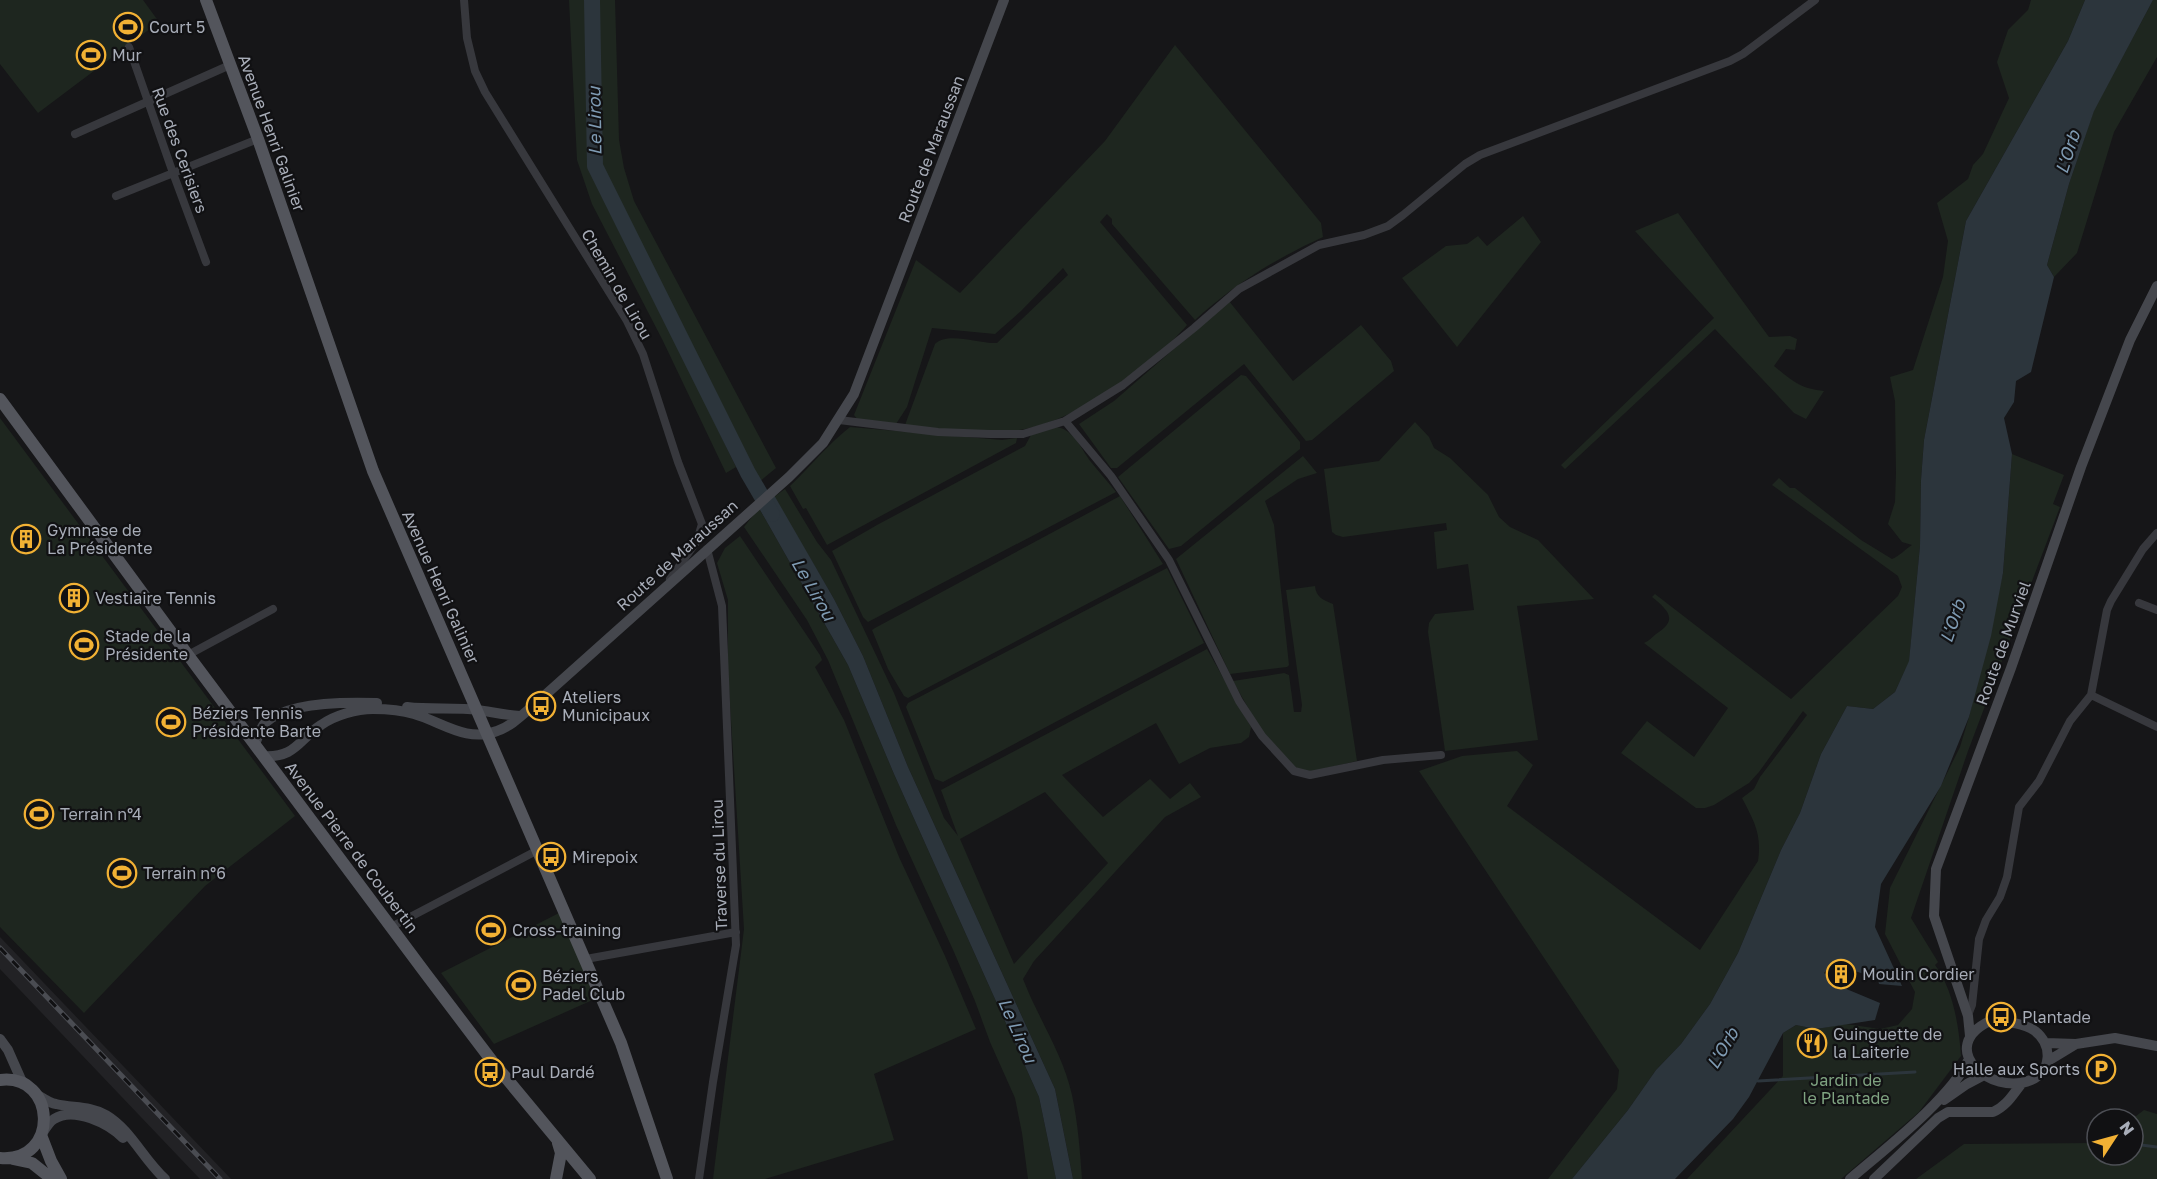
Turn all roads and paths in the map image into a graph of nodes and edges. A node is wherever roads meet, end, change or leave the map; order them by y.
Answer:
1 (206, 0) edge
2 (464, 0) edge
3 (998, 0) edge
4 (1004, 0) edge
5 (1815, 0) edge
6 (129, 47) dead end
7 (230, 65) junction
8 (148, 103) junction
9 (75, 134) dead end
10 (258, 139) junction
11 (173, 173) junction
12 (116, 196) dead end
13 (923, 206) junction
14 (207, 262) dead end
15 (2157, 286) edge
16 (0, 399) edge
17 (840, 420) junction
18 (1065, 421) junction
19 (2157, 533) edge
20 (707, 549) junction
21 (664, 588) junction
22 (2139, 603) dead end
23 (273, 609) dead end
24 (2157, 610) edge
25 (188, 655) junction
26 (2091, 694) junction
27 (478, 710) junction
28 (520, 716) junction
29 (2157, 727) edge
30 (488, 734) junction
31 (255, 744) junction
32 (1441, 755) dead end
33 (263, 756) junction
34 (538, 849) junction
35 (391, 927) junction
36 (736, 932) junction
37 (586, 959) junction
38 (1968, 1016) junction
39 (1973, 1032) junction
40 (0, 1039) edge
41 (2046, 1043) junction
42 (2076, 1044) junction
43 (2157, 1046) edge
44 (1969, 1059) junction
45 (2048, 1061) junction
46 (1984, 1075) junction
47 (0, 1080) edge
48 (1998, 1081) junction
49 (2022, 1083) junction
50 (23, 1084) junction
51 (36, 1094) junction
52 (1994, 1112) junction
53 (1922, 1115) junction
54 (41, 1135) junction
55 (555, 1136) junction
56 (141, 1154) junction
57 (3, 1159) edge
58 (52, 1179) edge
59 (61, 1179) edge
60 (165, 1179) edge
61 (556, 1179) edge
62 (575, 1179) edge
63 (582, 1179) edge
64 (590, 1179) edge
65 (667, 1179) edge
66 (699, 1179) edge
67 (1850, 1179) edge
68 (1874, 1179) edge

1 - 7 main road, Avenue Henri Galinier
2 - 21 street, Chemin de Lirou
3 - 13 main road, Route de Maraussan
4 - 13 main road, Route de Maraussan
5 - 18 street
6 - 8 street, Rue des Cerisiers
7 - 8 street
7 - 10 main road, Avenue Henri Galinier
8 - 9 street
8 - 11 street, Rue des Cerisiers
10 - 11 street
10 - 27 main road, Avenue Henri Galinier
11 - 12 street
11 - 14 street, Rue des Cerisiers
13 - 17 main road, Route de Maraussan
15 - 38 main road, Route de Murviel
16 - 25 main road, Avenue Pierre de Coubertin
17 - 18 street
17 - 20 main road, Route de Maraussan
18 - 32 street
19 - 26 street
20 - 21 main road, Route de Maraussan
20 - 36 street, Traverse du Lirou
21 - 28 main road, Route de Maraussan
22 - 24 street
23 - 25 street
25 - 31 main road, Avenue Pierre de Coubertin
26 - 29 street
26 - 38 street
27 - 28 main road
27 - 30 main road, Avenue Henri Galinier
27 - 31 main road
28 - 30 main road, Route de Maraussan
30 - 33 main road
30 - 34 main road, Avenue Henri Galinier
31 - 33 main road, Avenue Pierre de Coubertin
33 - 35 main road, Avenue Pierre de Coubertin
34 - 35 street
34 - 37 main road, Avenue Henri Galinier
35 - 55 main road, Avenue Pierre de Coubertin
36 - 37 street
36 - 66 street, Traverse du Lirou
37 - 65 main road, Avenue Henri Galinier
38 - 39 main road, Route de Murviel
39 - 41 main road
39 - 44 main road
40 - 50 main road
41 - 42 main road
41 - 45 main road
42 - 43 main road
42 - 45 main road
44 - 46 main road
44 - 53 main road
45 - 49 main road
46 - 48 main road
46 - 53 main road
47 - 50 main road
48 - 49 main road
48 - 52 main road
49 - 52 main road
50 - 51 main road
51 - 54 main road
51 - 56 main road
52 - 68 main road
53 - 67 main road
54 - 56 main road
54 - 57 main road
54 - 59 main road
55 - 61 main road
55 - 64 main road, Avenue Pierre de Coubertin
56 - 60 main road
57 - 58 main road
62 - 63 main road

